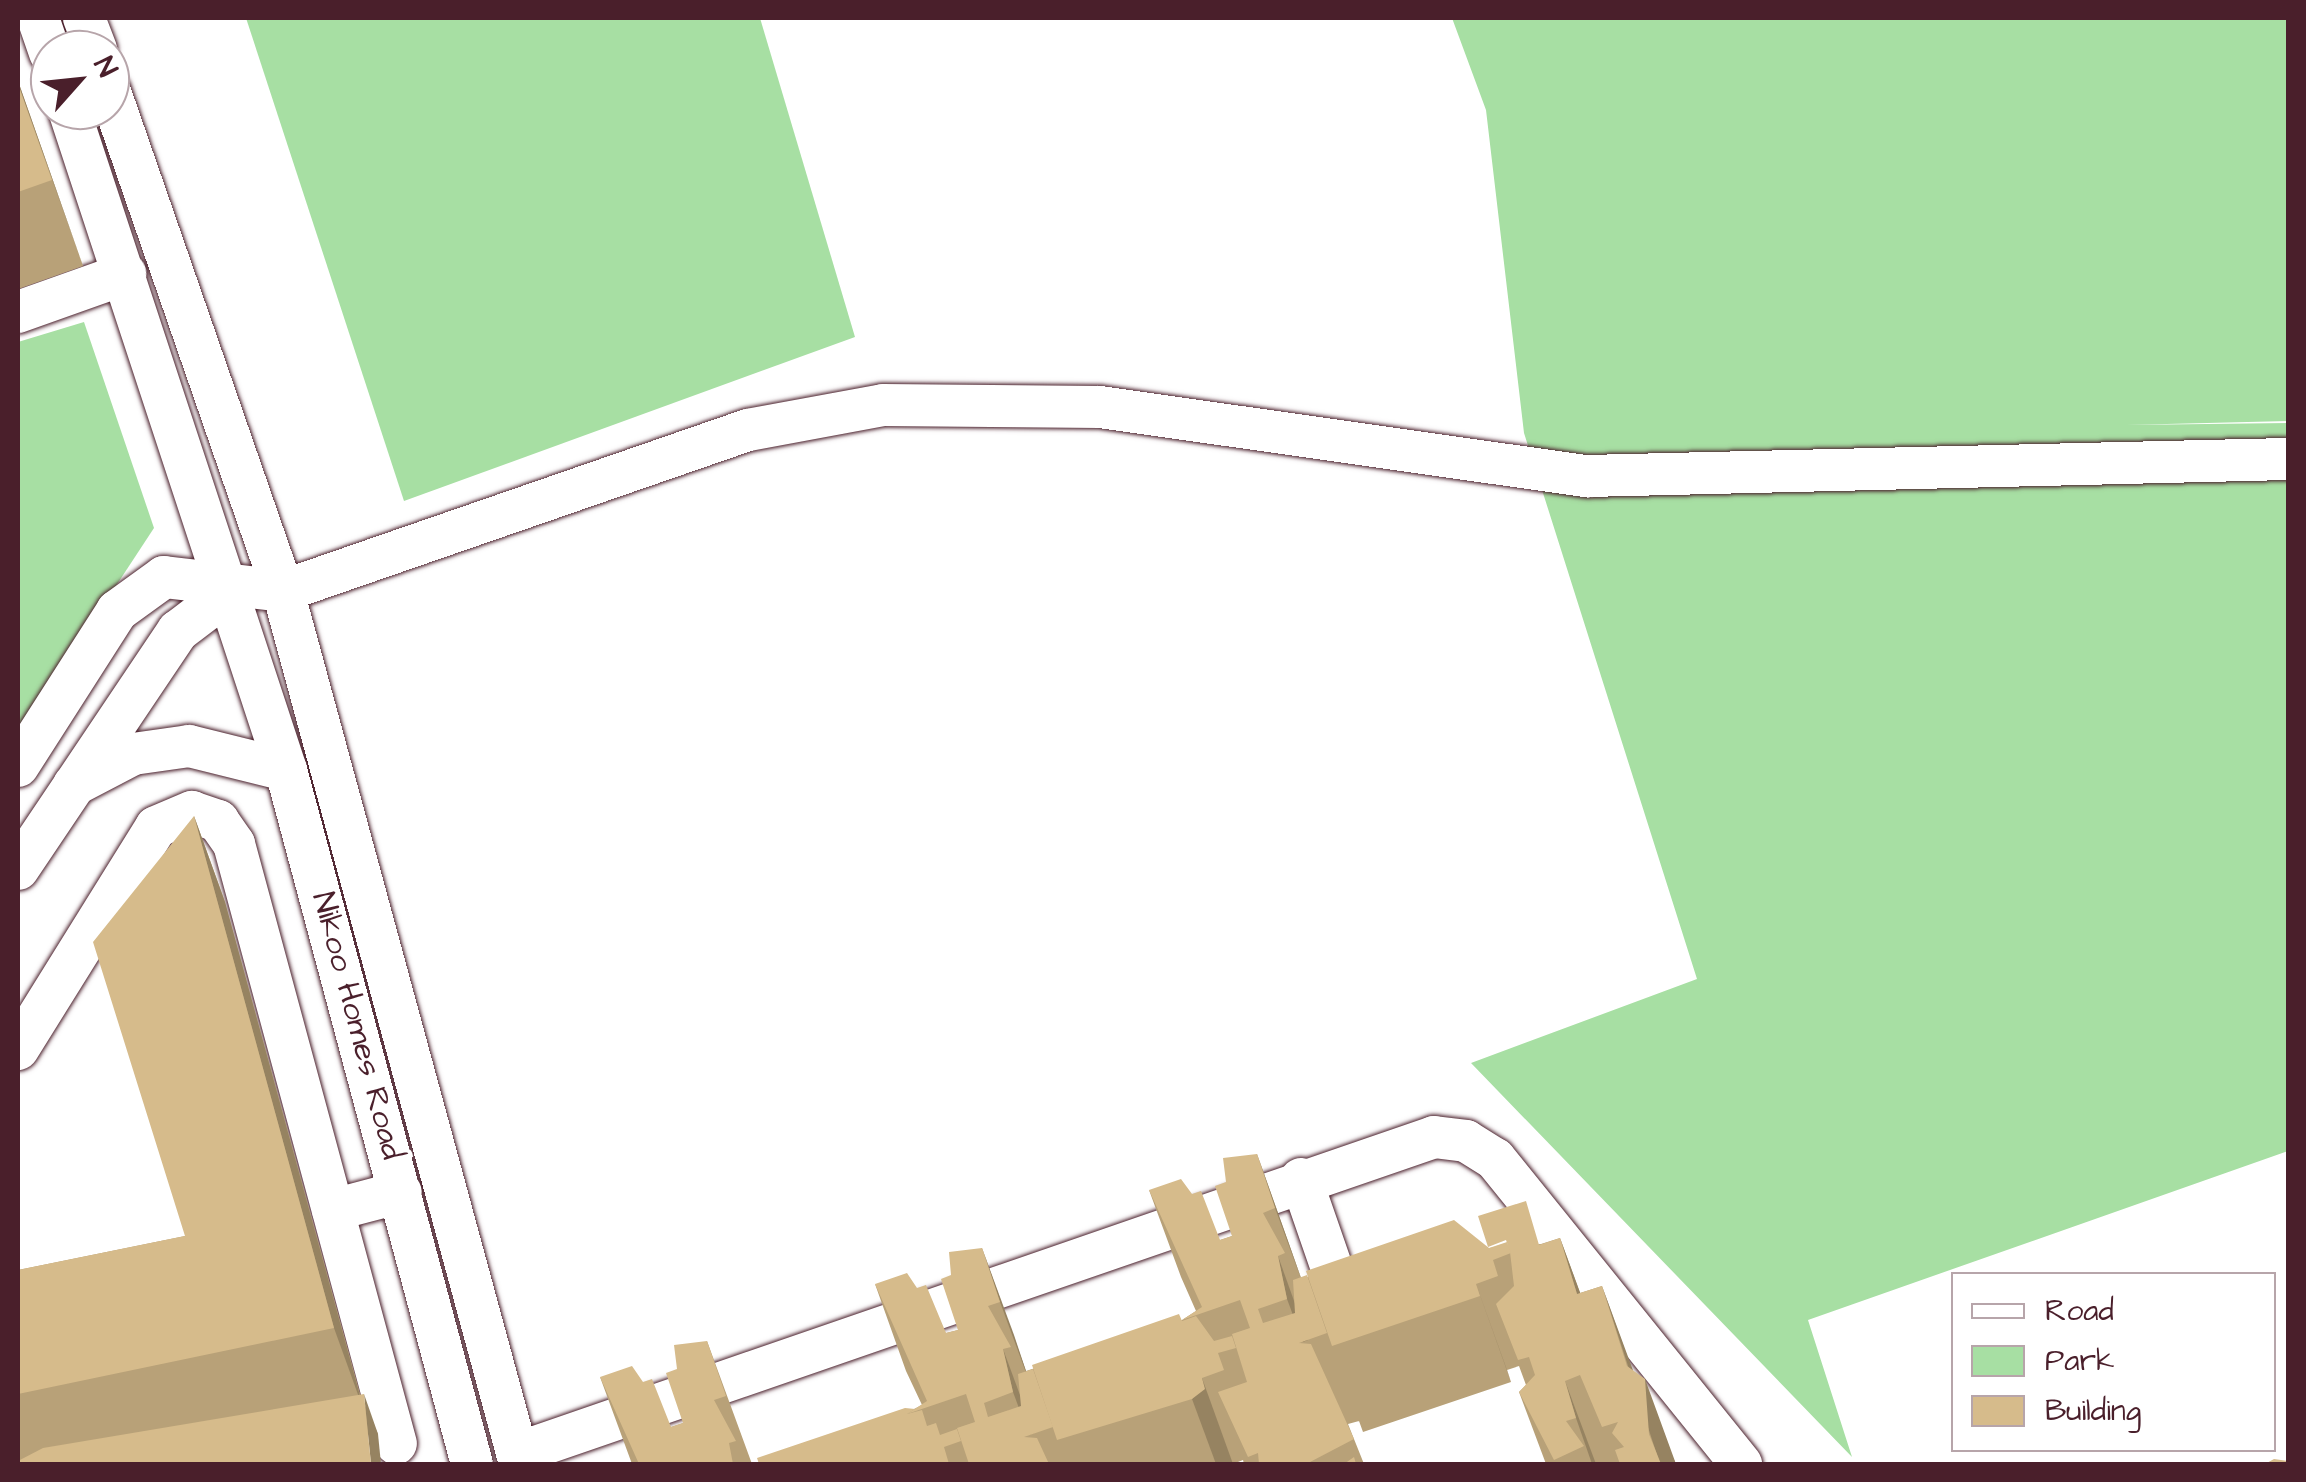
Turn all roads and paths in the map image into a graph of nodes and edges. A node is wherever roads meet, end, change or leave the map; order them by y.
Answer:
1 (76, 130) edge
2 (123, 130) edge
3 (124, 274) junction
4 (18, 312) edge
5 (2288, 459) edge
6 (232, 590) junction
7 (282, 592) junction
8 (18, 766) edge
9 (286, 770) junction
10 (60, 794) junction
11 (18, 868) edge
12 (18, 1049) edge
13 (1301, 1179) junction
14 (333, 1210) junction
15 (406, 1210) junction
16 (455, 1219) junction
17 (1387, 1310) edge
18 (467, 1446) edge
19 (396, 1454) edge
20 (519, 1459) edge
21 (1740, 1464) edge

1 - 3 street, Nikoo Homes Road
2 - 7 street, Nikoo Homes Road
3 - 4 street
3 - 6 street, Nikoo Homes Road
5 - 7 street
6 - 7 street
6 - 8 street
6 - 9 street, Nikoo Homes Road
6 - 10 street
7 - 16 street, Nikoo Homes Road
9 - 10 street
9 - 15 street, Nikoo Homes Road
10 - 11 street
12 - 14 street
13 - 17 street
13 - 20 street
13 - 21 street
14 - 15 street
14 - 19 street
15 - 16 street
15 - 18 street, Nikoo Homes Road
16 - 20 street, Nikoo Homes Road
18 - 19 street

